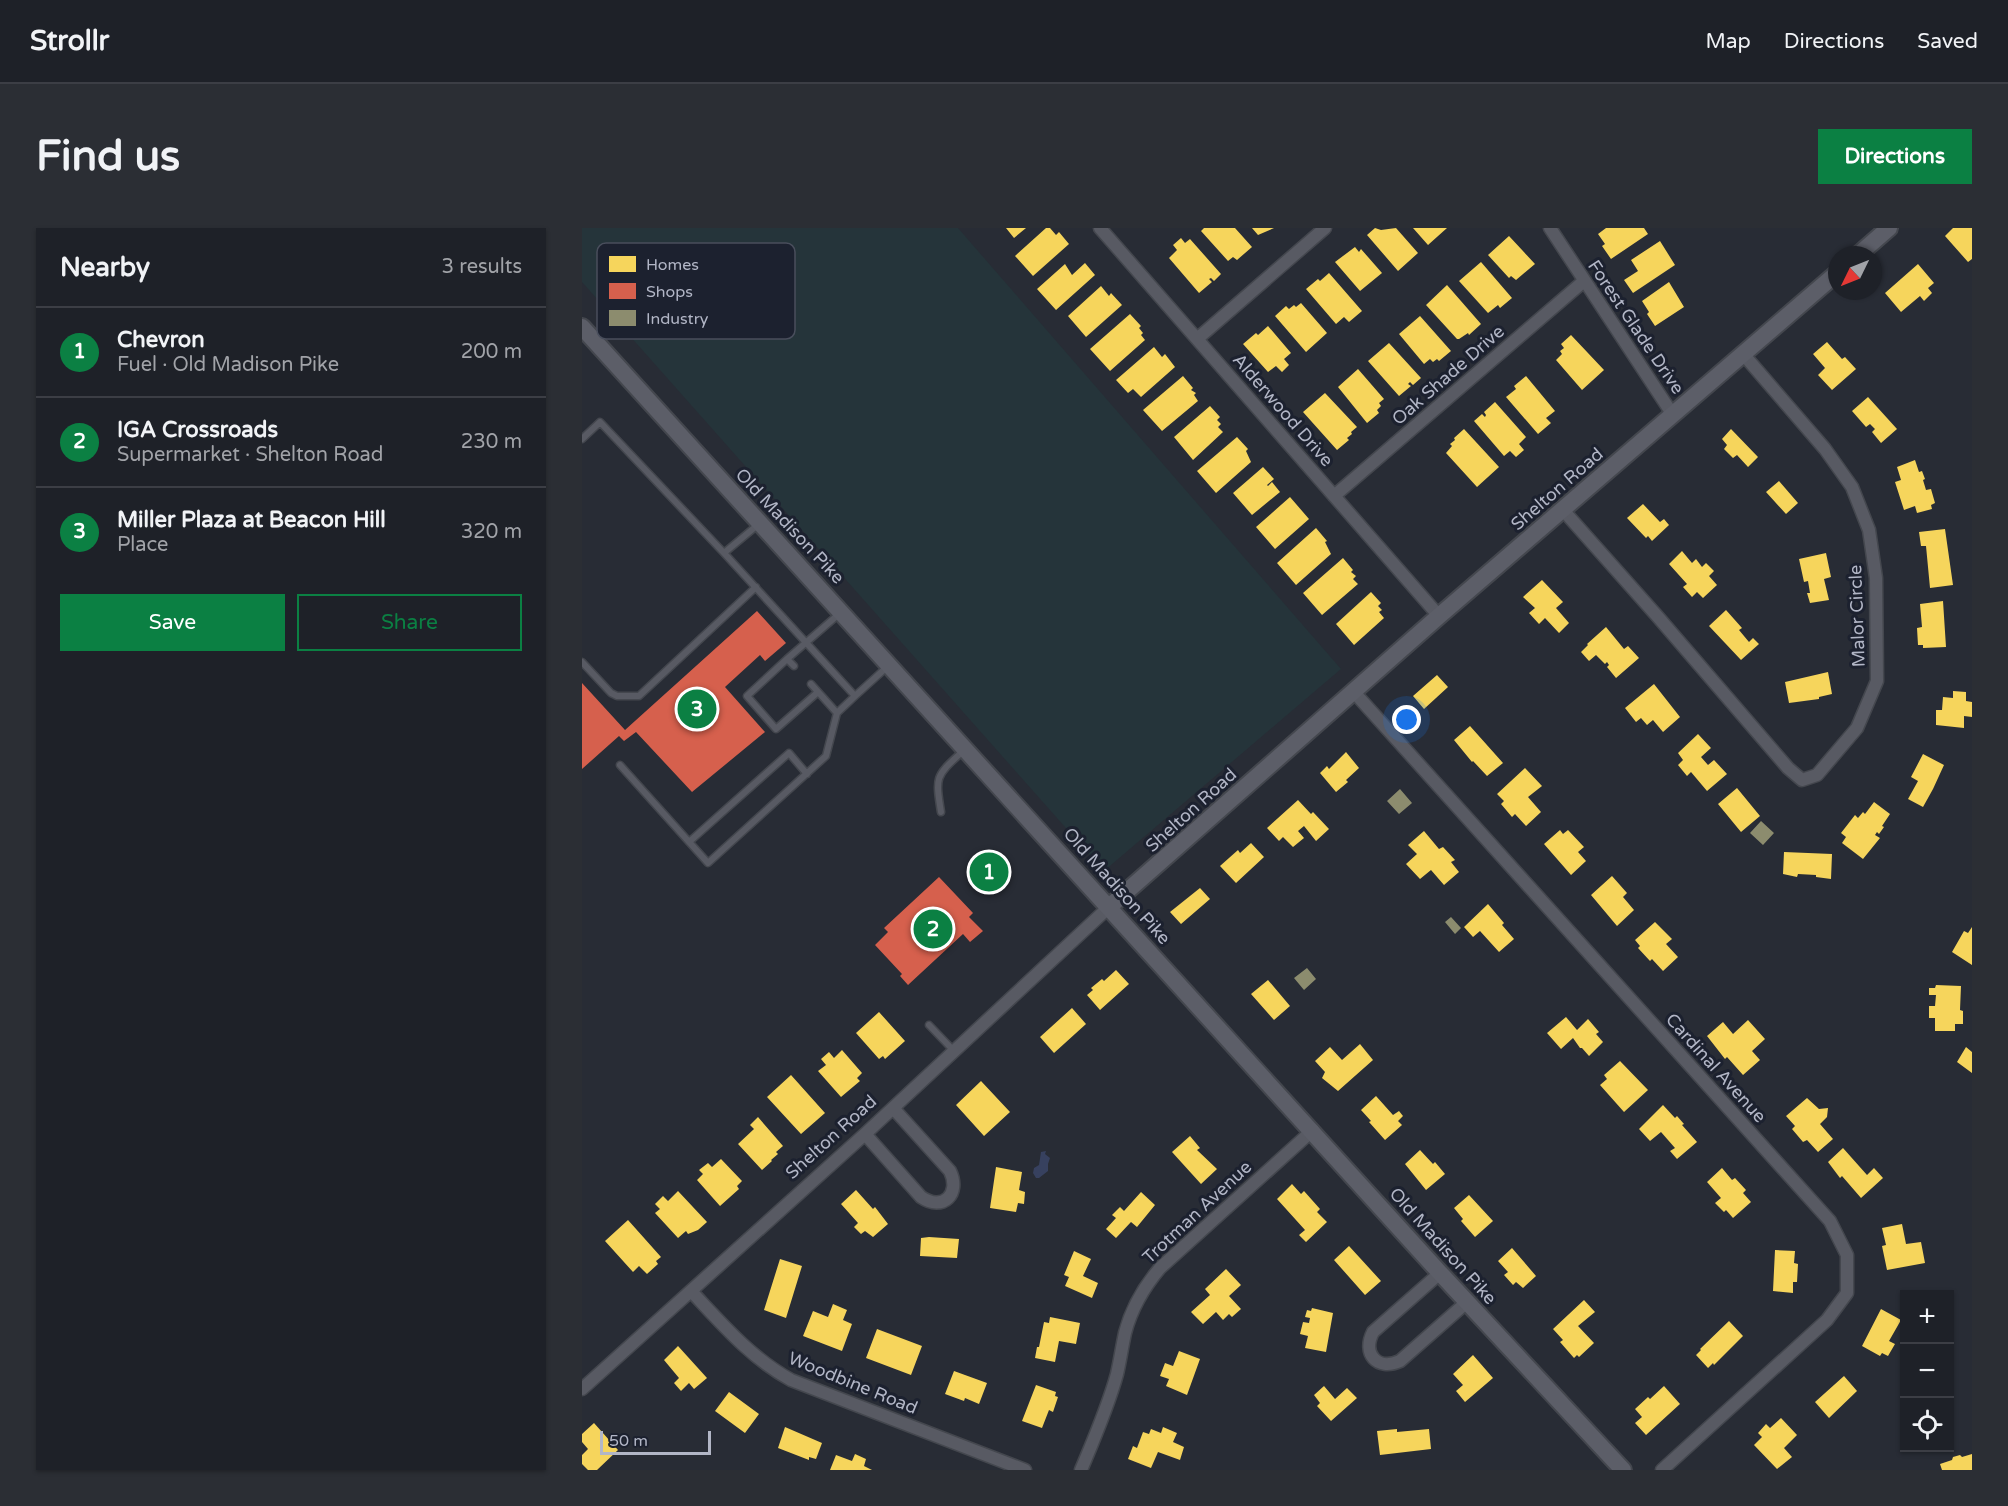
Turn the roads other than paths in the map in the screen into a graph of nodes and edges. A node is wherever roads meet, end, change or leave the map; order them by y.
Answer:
1 (1100, 228) edge
2 (1325, 228) edge
3 (1550, 228) edge
4 (1888, 228) edge
5 (1868, 246) edge
6 (1584, 281) junction
7 (1828, 281) edge
8 (582, 327) edge
9 (1197, 339) junction
10 (1743, 355) junction
11 (1673, 415) junction
12 (582, 439) edge
13 (1334, 496) junction
14 (1563, 510) junction
15 (760, 523) junction
16 (724, 553) junction
17 (756, 587) junction
18 (842, 612) junction
19 (1439, 616) junction
20 (807, 642) junction
21 (787, 659) junction
22 (582, 662) edge
23 (890, 665) junction
24 (794, 666) dead end
25 (811, 684) dead end
26 (1353, 691) junction
27 (818, 692) junction
28 (855, 696) junction
29 (837, 713) junction
30 (966, 748) junction
31 (620, 765) dead end
32 (807, 774) junction
33 (941, 812) dead end
34 (689, 842) junction
35 (1109, 908) junction
36 (929, 1025) dead end
37 (954, 1051) junction
38 (893, 1108) junction
39 (1313, 1130) junction
40 (865, 1134) junction
41 (1440, 1273) junction
42 (691, 1291) junction
43 (1467, 1302) junction
44 (582, 1389) edge
45 (1026, 1470) edge
46 (1081, 1470) edge
47 (1623, 1470) edge
48 (1662, 1470) edge

1 - 9 street, Alderwood Drive
2 - 9 street
3 - 6 street, Forest Glade Drive
4 - 5 main road
6 - 11 street, Forest Glade Drive
6 - 13 street, Oak Shade Drive
7 - 10 main road, Shelton Road
8 - 15 main road, Old Madison Pike
9 - 13 street, Alderwood Drive
10 - 11 main road, Shelton Road
10 - 14 street, Malor Circle
11 - 14 main road, Shelton Road
12 - 16 lane
13 - 19 street, Alderwood Drive
14 - 19 main road, Shelton Road
15 - 16 lane
15 - 18 main road, Old Madison Pike
16 - 17 lane
17 - 20 lane
17 - 22 lane
18 - 20 lane
18 - 23 main road, Old Madison Pike
19 - 26 main road, Shelton Road
20 - 21 lane
20 - 28 lane
21 - 24 lane
21 - 27 lane
23 - 28 lane
23 - 30 main road, Old Madison Pike
25 - 27 lane
26 - 35 main road, Shelton Road
26 - 48 street, Cardinal Avenue
27 - 29 lane
28 - 29 lane
29 - 32 lane
30 - 33 lane
30 - 35 main road, Old Madison Pike
31 - 34 lane
32 - 34 lane
32 - 34 lane
35 - 37 street, Shelton Road
35 - 39 main road, Old Madison Pike
36 - 37 lane
37 - 38 street, Shelton Road
38 - 40 street, Shelton Road
38 - 40 street
39 - 41 main road, Old Madison Pike
39 - 46 street, Trotman Avenue
40 - 42 street, Shelton Road
41 - 43 main road, Old Madison Pike
41 - 43 street
42 - 44 street, Shelton Road
42 - 45 street, Woodbine Road
43 - 47 main road, Old Madison Pike

